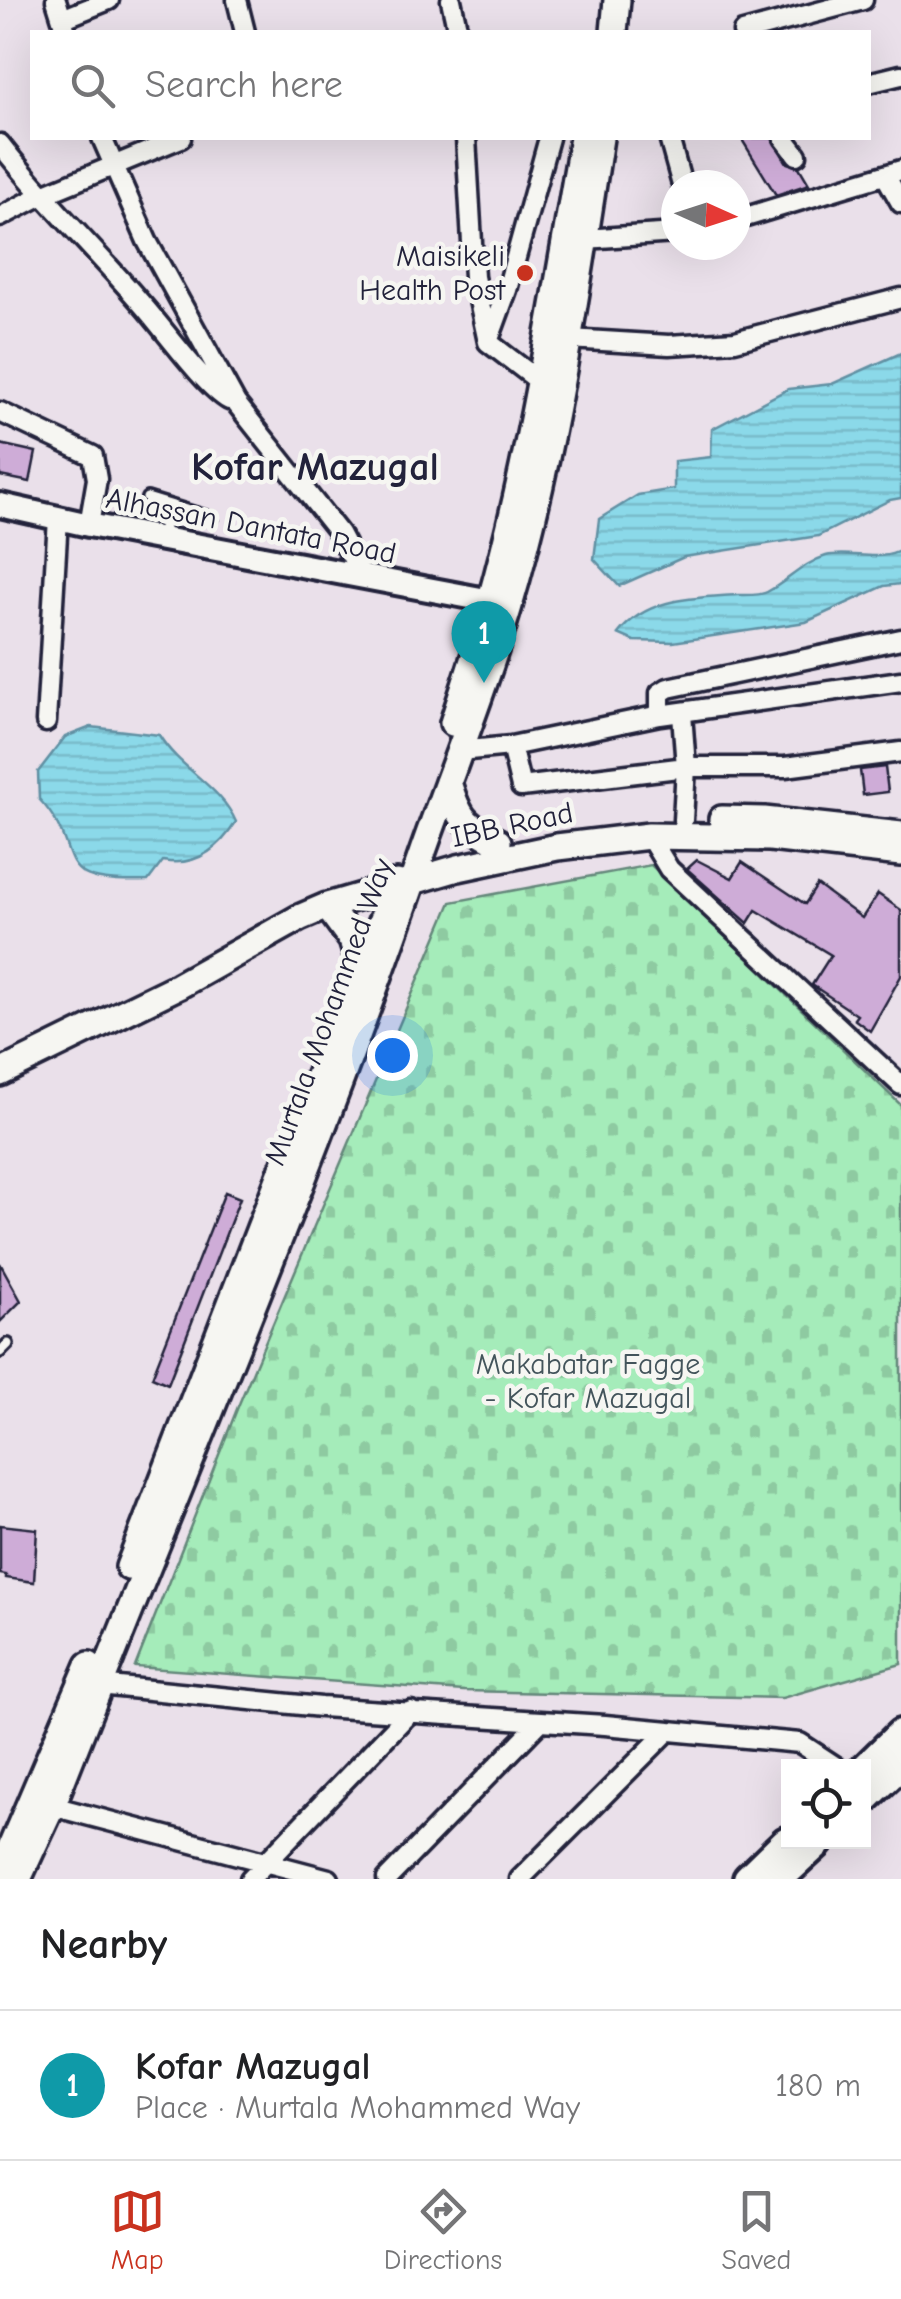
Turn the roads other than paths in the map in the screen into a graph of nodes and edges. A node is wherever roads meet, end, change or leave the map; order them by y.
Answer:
1 (56, 0) edge
2 (109, 0) edge
3 (237, 0) edge
4 (451, 0) edge
5 (600, 0) edge
6 (617, 0) edge
7 (862, 0) edge
8 (64, 26) edge
9 (245, 30) edge
10 (458, 30) edge
11 (598, 30) edge
12 (614, 30) edge
13 (750, 30) edge
14 (901, 75) edge
15 (871, 82) edge
16 (103, 140) edge
17 (176, 140) edge
18 (466, 140) edge
19 (548, 140) edge
20 (583, 140) edge
21 (600, 140) edge
22 (671, 140) edge
23 (785, 140) edge
24 (0, 144) edge
25 (796, 156) dead end
26 (113, 166) junction
27 (678, 170) edge
28 (893, 173) edge
29 (40, 196) junction
30 (901, 203) edge
31 (0, 216) edge
32 (751, 216) edge
33 (661, 234) edge
34 (584, 239) junction
35 (901, 298) edge
36 (570, 340) junction
37 (488, 342) junction
38 (540, 381) junction
39 (236, 404) junction
40 (0, 412) edge
41 (146, 498) dead end
42 (0, 504) edge
43 (169, 505) junction
44 (58, 518) junction
45 (212, 518) dead end
46 (89, 526) junction
47 (161, 538) junction
48 (363, 578) junction
49 (500, 602) junction
50 (901, 639) edge
51 (901, 682) edge
52 (682, 714) junction
53 (660, 715) junction
54 (46, 722) dead end
55 (511, 746) junction
56 (459, 751) junction
57 (901, 752) edge
58 (686, 767) junction
59 (448, 782) junction
60 (683, 820) junction
61 (649, 836) junction
62 (901, 836) edge
63 (498, 842) junction
64 (901, 853) edge
65 (408, 876) junction
66 (327, 906) junction
67 (361, 969) junction
68 (0, 1056) edge
69 (0, 1073) edge
70 (901, 1085) edge
71 (8, 1344) dead end
72 (0, 1352) edge
73 (193, 1427) junction
74 (99, 1685) junction
75 (412, 1711) junction
76 (541, 1721) junction
77 (668, 1732) junction
78 (901, 1736) edge
79 (824, 1759) edge
80 (901, 1763) edge
81 (871, 1764) edge
82 (871, 1791) edge
83 (52, 1806) junction
84 (781, 1848) edge
85 (809, 1849) edge
86 (268, 1863) junction
87 (0, 1877) edge
88 (18, 1879) edge
89 (250, 1879) edge
90 (329, 1879) edge
91 (387, 1879) edge
92 (520, 1879) edge
93 (748, 1879) edge
94 (776, 1879) edge

1 - 8 street
2 - 8 street
3 - 9 street
4 - 10 street
5 - 11 main road
6 - 12 main road
7 - 13 street
14 - 15 street
16 - 26 street
17 - 26 street
18 - 37 street
19 - 37 street
20 - 38 main road, Murtala Mohammed Way
21 - 34 main road, Murtala Mohammed Way
22 - 27 street
23 - 25 street
24 - 29 street
26 - 29 street
26 - 39 street
28 - 30 street
28 - 32 street
29 - 31 street
29 - 39 street
33 - 34 street
34 - 36 main road, Murtala Mohammed Way
35 - 36 street
36 - 49 main road, Murtala Mohammed Way
37 - 38 street
38 - 49 main road, Murtala Mohammed Way
39 - 48 street
40 - 46 street
41 - 43 lane
42 - 44 street, Alhassan Dantata Road
43 - 45 lane
43 - 47 lane
44 - 46 street, Alhassan Dantata Road
44 - 54 street
46 - 47 street, Alhassan Dantata Road
47 - 48 street, Alhassan Dantata Road
48 - 49 street, Alhassan Dantata Road
49 - 56 main road, Murtala Mohammed Way
49 - 65 main road, Murtala Mohammed Way
50 - 53 street
51 - 52 street
52 - 53 street
52 - 58 street
53 - 55 street
55 - 56 street
55 - 58 street
56 - 59 main road, Murtala Mohammed Way
57 - 58 street
58 - 60 street
59 - 63 main road
59 - 65 main road, Murtala Mohammed Way
60 - 62 main road, IBB Road
60 - 63 main road, IBB Road
61 - 64 main road, IBB Road
61 - 65 main road, IBB Road
61 - 70 street
63 - 65 main road, IBB Road
65 - 66 main road, IBB Road
65 - 67 main road, Murtala Mohammed Way
65 - 68 main road, IBB Road
65 - 73 main road, Murtala Mohammed Way
66 - 67 main road
66 - 69 main road, IBB Road
67 - 73 main road, Murtala Mohammed Way
71 - 72 lane
73 - 74 main road, Murtala Mohammed Way
73 - 87 main road, Murtala Mohammed Way
74 - 75 street
74 - 83 main road, Murtala Mohammed Way
75 - 76 street
75 - 86 street
76 - 77 street
76 - 91 street
77 - 79 street
77 - 92 street
78 - 81 highway
80 - 82 highway
83 - 86 street
83 - 88 main road, Murtala Mohammed Way
84 - 93 highway
85 - 94 highway
86 - 89 street
86 - 90 street

